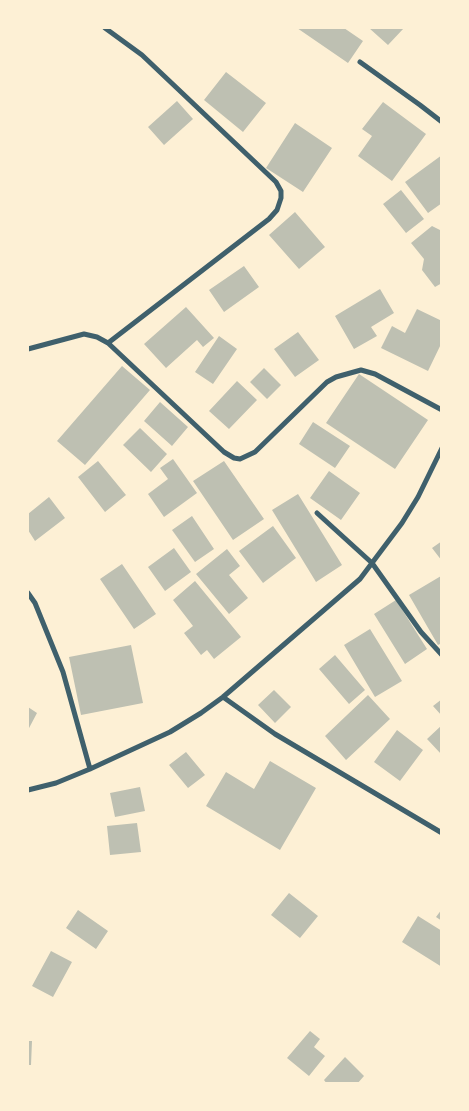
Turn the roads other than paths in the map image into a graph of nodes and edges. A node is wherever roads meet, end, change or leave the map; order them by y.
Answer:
1 (105, 28) edge
2 (360, 62) dead end
3 (442, 122) edge
4 (108, 343) junction
5 (28, 349) edge
6 (442, 410) edge
7 (442, 448) edge
8 (317, 513) dead end
9 (372, 563) junction
10 (28, 592) edge
11 (442, 655) edge
12 (223, 697) junction
13 (90, 769) junction
14 (28, 790) edge
15 (442, 833) edge

1 - 4 street
2 - 3 street
4 - 5 street
4 - 6 street
7 - 9 street
8 - 9 street
9 - 11 street
9 - 12 street
10 - 13 street
12 - 13 street
12 - 15 street
13 - 14 street

